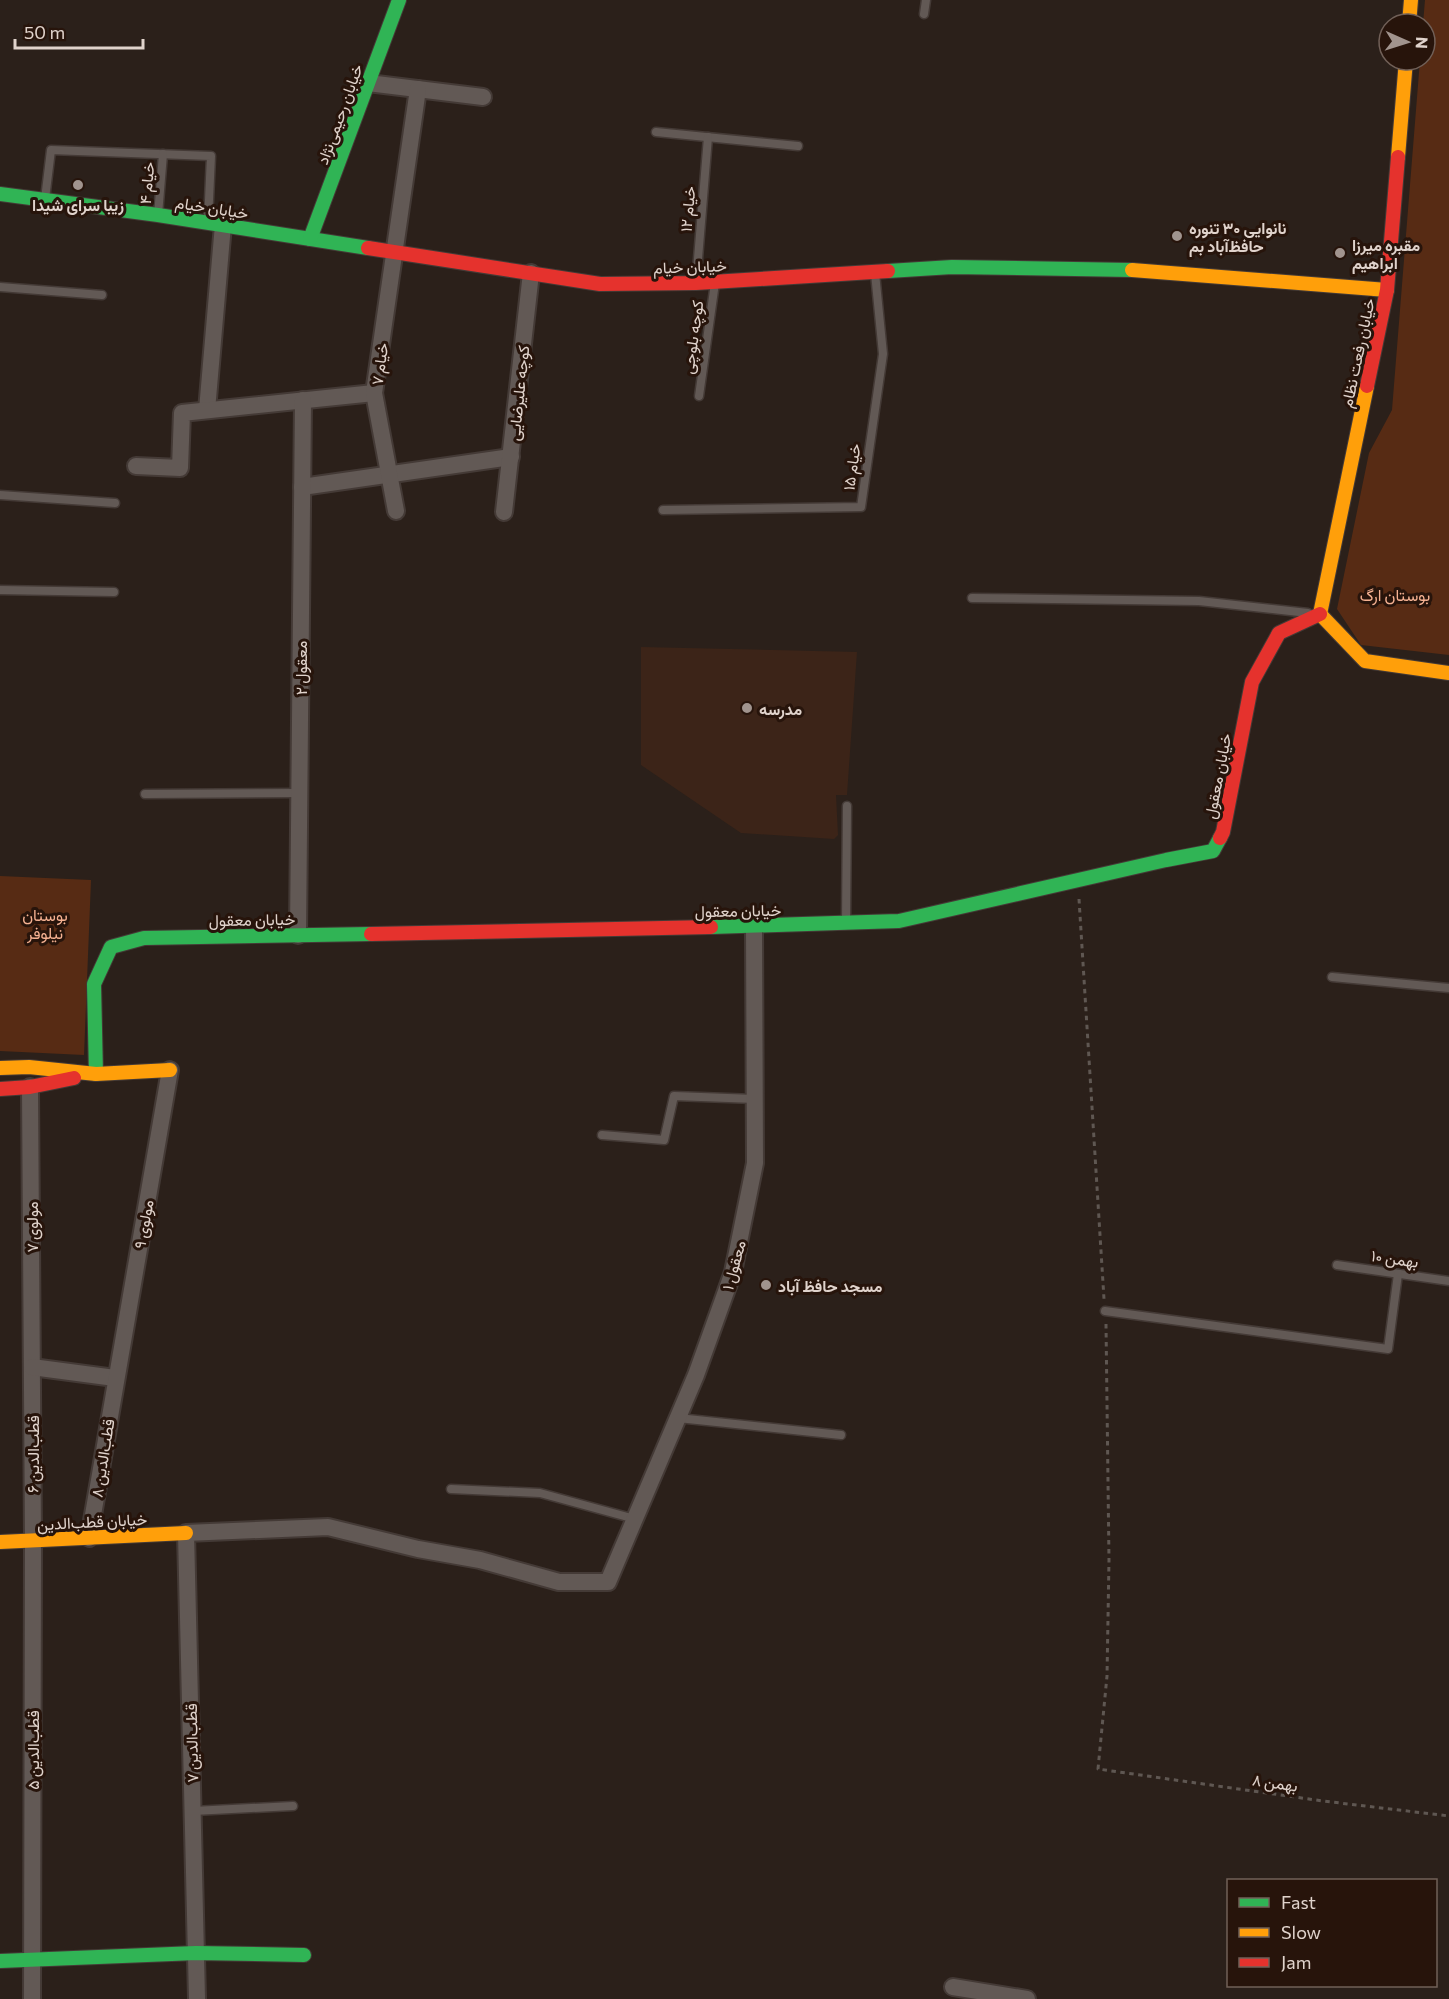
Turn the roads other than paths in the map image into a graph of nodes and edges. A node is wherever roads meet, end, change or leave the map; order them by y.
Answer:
1 (399, 0) edge
2 (926, 0) edge
3 (924, 14) dead end
4 (1405, 72) edge
5 (368, 83) junction
6 (418, 89) junction
7 (483, 97) dead end
8 (656, 132) dead end
9 (708, 137) junction
10 (798, 146) dead end
11 (163, 154) junction
12 (0, 194) edge
13 (45, 200) junction
14 (158, 215) junction
15 (215, 224) junction
16 (310, 239) junction
17 (394, 252) junction
18 (875, 272) junction
19 (531, 273) junction
20 (715, 282) junction
21 (696, 283) junction
22 (0, 287) edge
23 (1387, 290) junction
24 (102, 294) dead end
25 (374, 393) junction
26 (699, 396) dead end
27 (303, 400) junction
28 (207, 410) junction
29 (510, 457) junction
30 (136, 466) dead end
31 (390, 474) junction
32 (302, 487) junction
33 (0, 495) edge
34 (115, 503) dead end
35 (663, 510) dead end
36 (396, 511) dead end
37 (504, 512) dead end
38 (0, 590) edge
39 (114, 592) dead end
40 (972, 598) dead end
41 (1320, 614) junction
42 (1449, 673) edge
43 (299, 793) junction
44 (145, 794) dead end
45 (847, 806) dead end
46 (846, 923) junction
47 (754, 926) junction
48 (298, 935) junction
49 (1332, 977) dead end
50 (1449, 988) edge
51 (0, 1068) edge
52 (170, 1070) joint
53 (96, 1074) junction
54 (30, 1087) junction
55 (0, 1089) edge
56 (755, 1099) junction
57 (602, 1135) dead end
58 (1337, 1265) dead end
59 (1398, 1274) junction
60 (1449, 1281) edge
61 (1105, 1311) road end
62 (32, 1367) junction
63 (115, 1378) junction
64 (678, 1418) junction
65 (841, 1436) dead end
66 (451, 1489) dead end
67 (635, 1519) junction
68 (186, 1533) junction
69 (88, 1538) junction
70 (33, 1541) junction
71 (0, 1542) edge
72 (293, 1806) dead end
73 (193, 1811) junction
74 (196, 1953) junction
75 (304, 1955) dead end
76 (31, 1959) junction
77 (0, 1960) edge
78 (953, 1988) dead end
79 (32, 1999) edge
80 (197, 1999) edge
81 (1027, 1999) edge

1 - 5 street, خیابان رحیمی‌نژاد
2 - 3 lane
4 - 23 street, خیابان رفعت نظام
5 - 6 street
5 - 16 street, خیابان رحیمی‌نژاد
6 - 7 street
6 - 17 street, خیام ۷
8 - 9 lane
9 - 10 lane
9 - 21 lane, خیام ۱۲
11 - 13 lane
11 - 14 lane, خیام ۴
11 - 15 lane
12 - 13 street, خیابان خیام
13 - 14 street, خیابان خیام
14 - 15 street, خیابان خیام
15 - 16 street, خیابان خیام
15 - 28 street
16 - 17 street, خیابان خیام
17 - 19 street, خیابان خیام
17 - 25 street, خیام ۷
18 - 20 street, خیابان خیام
18 - 23 street, خیابان خیام
18 - 35 lane, خیام ۱۵
19 - 21 street, خیابان خیام
19 - 29 street, کوچه علیرضایی
20 - 21 street, خیابان خیام
20 - 26 lane, کوچه بلوچی
22 - 24 lane
23 - 41 street, خیابان رفعت نظام
25 - 27 street
25 - 31 street, خیام ۷
27 - 28 street
27 - 32 street, معقول ۲
28 - 30 street
29 - 31 street
29 - 37 street, کوچه علیرضایی
31 - 32 street
31 - 36 street, خیام ۷
32 - 43 street, معقول ۲
33 - 34 lane
38 - 39 lane
40 - 41 lane
41 - 42 street
41 - 46 street, خیابان معقول
43 - 44 lane
43 - 48 street, معقول ۲
45 - 46 lane
46 - 47 street, خیابان معقول
47 - 48 street, خیابان معقول
47 - 56 street, معقول ۱
48 - 53 street, خیابان معقول
49 - 50 lane
51 - 53 street
52 - 53 street
52 - 63 street, مولوی ۹
53 - 54 street
54 - 55 street
54 - 62 street, مولوی ۷
56 - 57 lane
56 - 64 street, معقول ۱
58 - 59 lane, بهمن ۱۰
59 - 60 lane, بهمن ۱۰
59 - 61 lane
62 - 63 street
62 - 70 street, قطب‌الدین ۶
63 - 69 street, قطب‌الدین ۸
64 - 65 lane
64 - 67 street, معقول ۱
66 - 67 lane
67 - 68 street, معقول ۱
68 - 69 street, خیابان قطب‌الدین
68 - 73 street, قطب‌الدین ۷
69 - 70 street, خیابان قطب‌الدین
70 - 71 street, خیابان قطب‌الدین
70 - 76 street, قطب‌الدین ۵
72 - 73 lane
73 - 74 street, قطب‌الدین ۷
74 - 75 street
74 - 76 street
74 - 80 street, قطب‌الدین ۷
76 - 77 street
76 - 79 street, قطب‌الدین ۵
78 - 81 street

